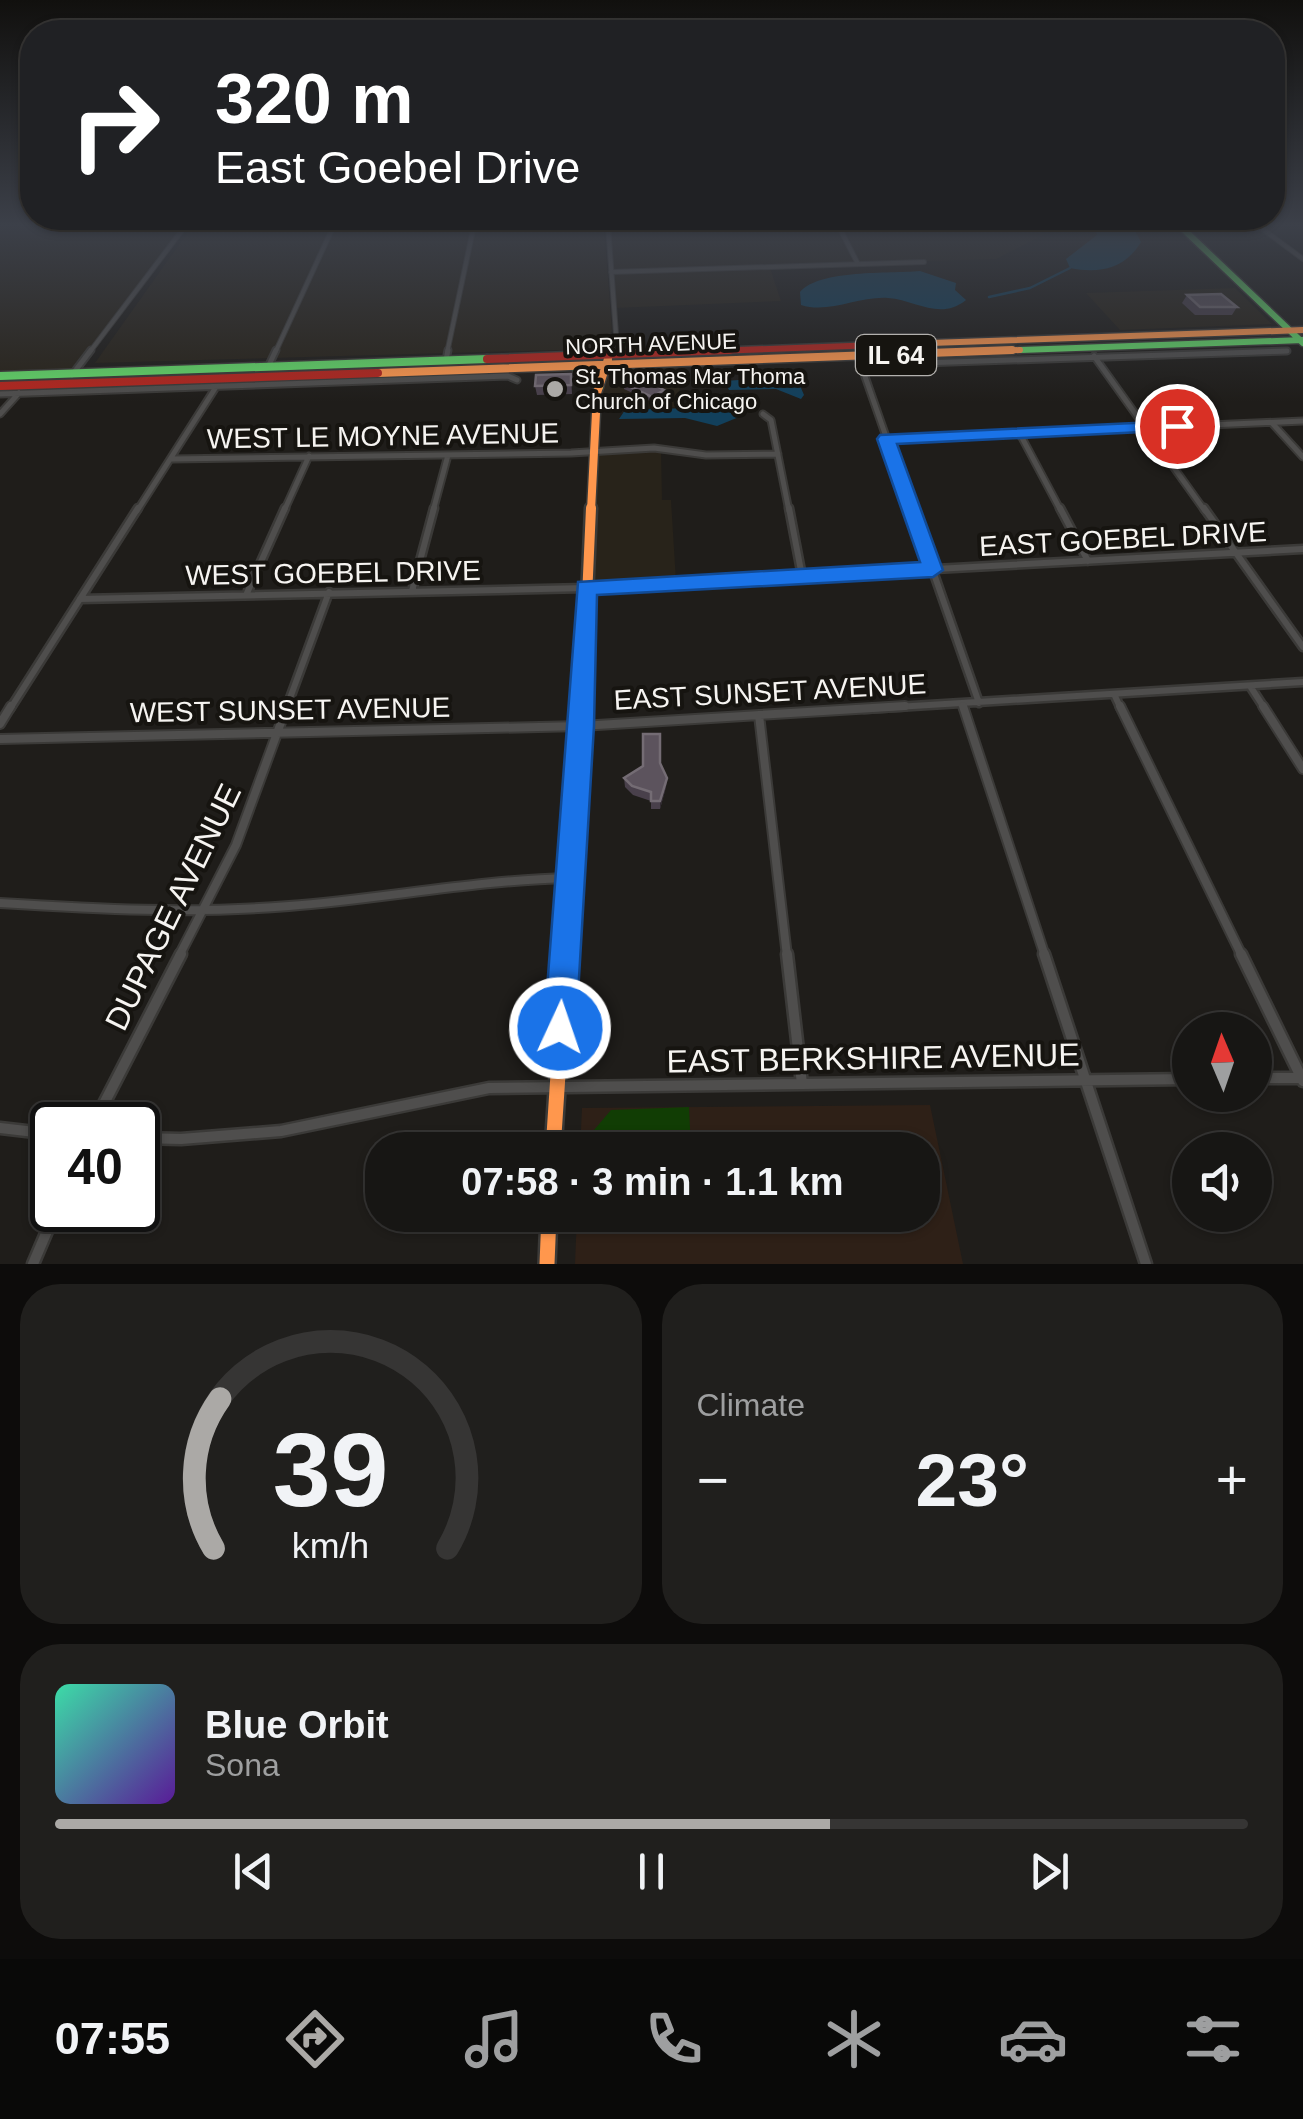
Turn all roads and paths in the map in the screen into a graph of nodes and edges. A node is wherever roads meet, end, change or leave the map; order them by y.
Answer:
1 (141, 284) edge
2 (306, 284) edge
3 (462, 284) edge
4 (612, 284) edge
5 (1241, 284) edge
6 (1290, 331) junction
7 (1302, 338) edge
8 (614, 340) junction
9 (1287, 352) dead end
10 (655, 354) junction
11 (1094, 356) junction
12 (446, 360) junction
13 (608, 361) junction
14 (268, 366) junction
15 (568, 368) junction
16 (75, 372) junction
17 (0, 376) edge
18 (518, 380) dead end
19 (66, 383) junction
20 (0, 386) edge
21 (217, 386) junction
22 (599, 387) junction
23 (0, 394) edge
24 (19, 394) junction
25 (0, 414) edge
26 (763, 414) dead end
27 (1303, 421) edge
28 (1272, 422) junction
29 (1145, 428) junction
30 (1020, 434) junction
31 (886, 439) junction
32 (594, 452) junction
33 (448, 454) junction
34 (778, 454) junction
35 (308, 456) junction
36 (172, 458) junction
37 (1303, 458) edge
38 (1303, 549) edge
39 (1236, 553) junction
40 (1088, 562) junction
41 (933, 570) junction
42 (802, 576) junction
43 (586, 588) junction
44 (412, 590) junction
45 (329, 592) junction
46 (247, 593) junction
47 (80, 599) junction
48 (1303, 647) edge
49 (1303, 682) edge
50 (1250, 686) junction
51 (1114, 694) junction
52 (979, 702) junction
53 (962, 704) junction
54 (758, 715) junction
55 (0, 724) edge
56 (581, 726) junction
57 (278, 733) junction
58 (0, 739) edge
59 (1303, 769) edge
60 (569, 878) junction
61 (0, 902) edge
62 (205, 911) junction
63 (1272, 1078) edge
64 (1172, 1079) edge
65 (1302, 1079) edge
66 (1086, 1080) junction
67 (802, 1084) junction
68 (556, 1088) junction
69 (105, 1102) edge
70 (0, 1128) edge
71 (30, 1131) edge
72 (554, 1132) edge
73 (160, 1138) edge
74 (47, 1232) edge
75 (549, 1232) edge
76 (33, 1264) edge
77 (547, 1264) edge
78 (1146, 1264) edge

1 - 16 street
2 - 14 street
3 - 12 street
4 - 8 street
5 - 6 main road
6 - 7 main road
6 - 10 main road, NORTH AVENUE / IL 64
7 - 13 main road, NORTH AVENUE / IL 64
8 - 10 main road
8 - 13 street
9 - 11 street
10 - 13 main road, NORTH AVENUE / IL 64
11 - 29 street
11 - 31 street
12 - 13 main road, NORTH AVENUE / IL 64
12 - 14 main road, NORTH AVENUE / IL 64
13 - 15 main road, NORTH AVENUE / IL 64
13 - 22 main road
14 - 16 main road, NORTH AVENUE / IL 64
15 - 19 main road, NORTH AVENUE / IL 64
15 - 22 main road
16 - 17 main road, NORTH AVENUE / IL 64
16 - 19 street
18 - 21 street
19 - 20 main road, NORTH AVENUE / IL 64
21 - 24 street
21 - 36 street
22 - 32 main road
23 - 24 street
24 - 25 street
26 - 34 street
27 - 28 street
28 - 29 street
28 - 37 street
29 - 30 street
29 - 39 street
30 - 31 street
30 - 40 street
31 - 41 street
32 - 33 street, WEST LE MOYNE AVENUE
32 - 34 street, WEST LE MOYNE AVENUE
32 - 43 main road
33 - 35 street, WEST LE MOYNE AVENUE
33 - 44 street
34 - 42 street
35 - 36 street, WEST LE MOYNE AVENUE
35 - 46 street
36 - 47 street
38 - 39 street, EAST GOEBEL DRIVE
39 - 40 street, EAST GOEBEL DRIVE
39 - 48 street
40 - 41 street, EAST GOEBEL DRIVE
41 - 42 street, EAST GOEBEL DRIVE
41 - 52 street
42 - 43 street, EAST GOEBEL DRIVE
43 - 44 street, WEST GOEBEL DRIVE
43 - 56 main road
44 - 45 street, WEST GOEBEL DRIVE
45 - 46 street, WEST GOEBEL DRIVE
45 - 57 street, DUPAGE AVENUE
46 - 47 street, WEST GOEBEL DRIVE
47 - 55 street
49 - 50 street
50 - 51 street
50 - 59 street
51 - 52 street
51 - 65 street
52 - 53 street, EAST SUNSET AVENUE
53 - 54 street, EAST SUNSET AVENUE
53 - 66 street
54 - 56 street, EAST SUNSET AVENUE
54 - 67 street
56 - 57 street, WEST SUNSET AVENUE
56 - 60 main road
57 - 58 street, WEST SUNSET AVENUE
57 - 62 street, DUPAGE AVENUE
60 - 62 street
60 - 68 main road
61 - 62 street
62 - 69 street, DUPAGE AVENUE
63 - 65 street
64 - 66 street, EAST BERKSHIRE AVENUE
66 - 67 street, EAST BERKSHIRE AVENUE
66 - 78 street
67 - 68 street, EAST BERKSHIRE AVENUE
68 - 72 main road
68 - 73 street, EAST BERKSHIRE AVENUE
70 - 71 street
74 - 76 street
75 - 77 main road

